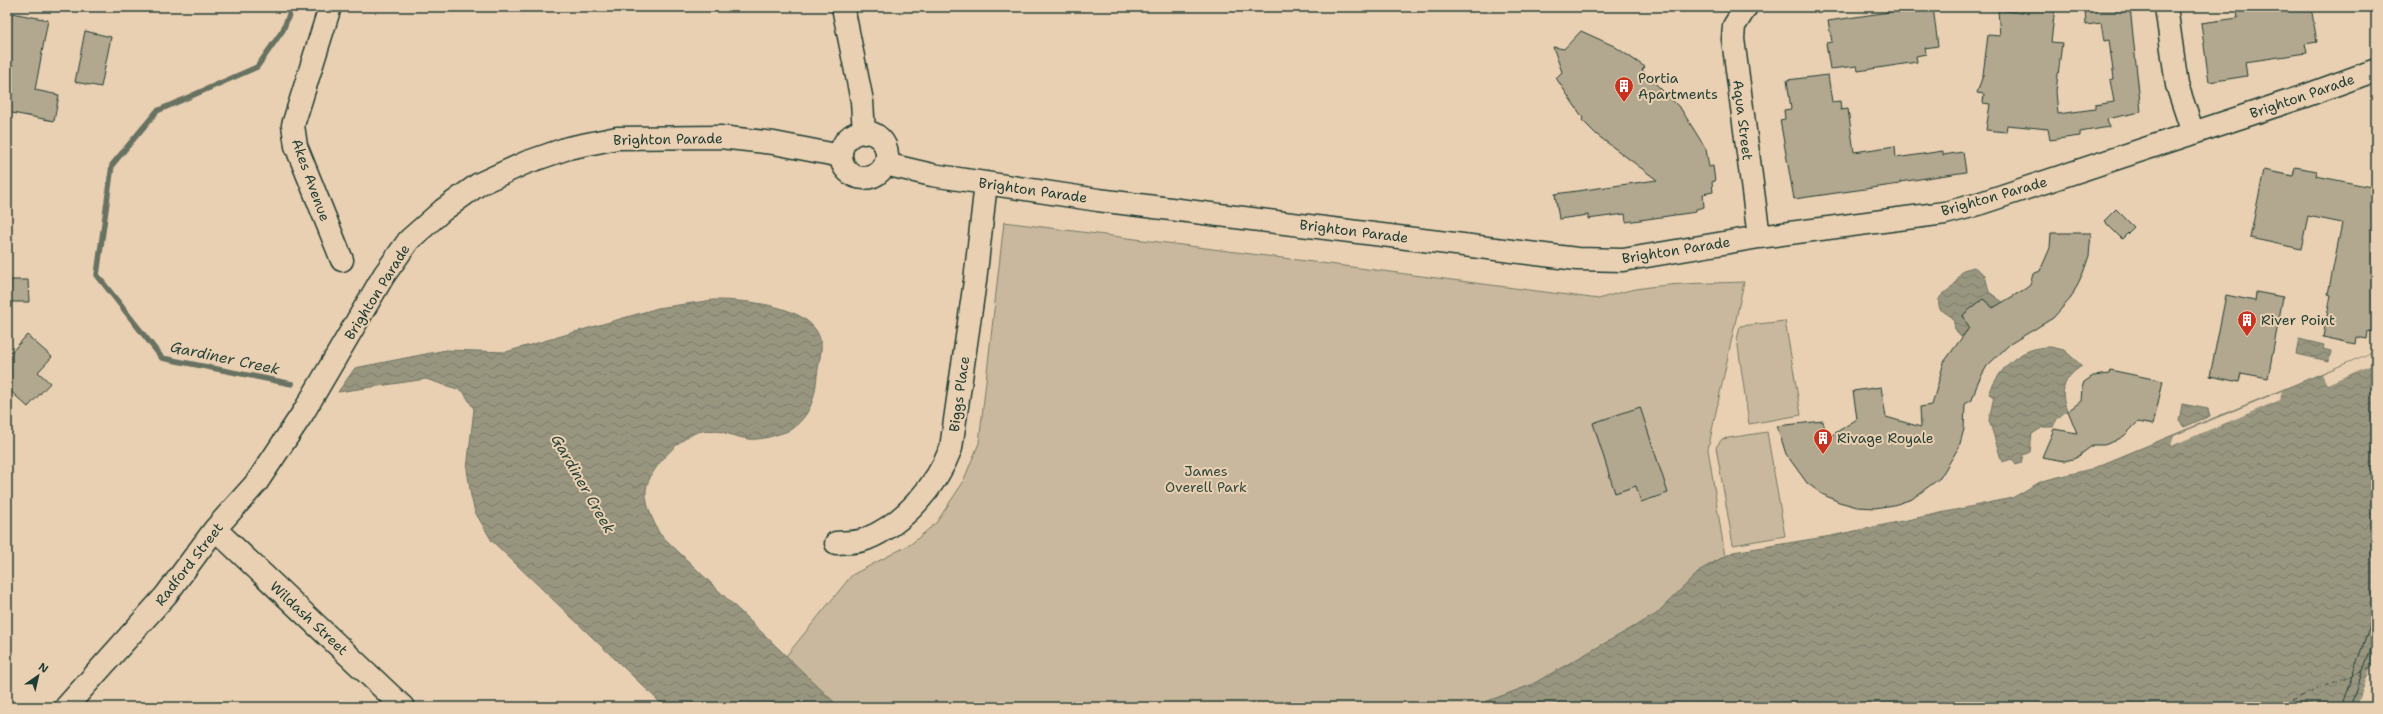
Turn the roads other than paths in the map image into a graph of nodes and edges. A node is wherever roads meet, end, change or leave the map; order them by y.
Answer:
1 (330, 7) edge
2 (843, 7) edge
3 (1746, 7) edge
4 (2166, 7) edge
5 (2376, 70) edge
6 (864, 133) junction
7 (2193, 133) junction
8 (841, 156) junction
9 (885, 164) junction
10 (986, 183) junction
11 (1759, 237) junction
12 (342, 260) dead end
13 (303, 413) joint
14 (215, 529) junction
15 (836, 543) dead end
16 (66, 707) edge
17 (403, 707) edge

1 - 12 street, Akes Avenue
2 - 6 street
3 - 11 street, Aqua Street
4 - 7 street
5 - 7 street, Brighton Parade
6 - 8 street
6 - 9 street
7 - 11 street, Brighton Parade
8 - 9 street
8 - 13 street, Brighton Parade
9 - 10 street, Brighton Parade
10 - 11 street, Brighton Parade
10 - 15 street, Biggs Place
13 - 14 street, Radford Street
14 - 16 street, Radford Street
14 - 17 street, Wildash Street

